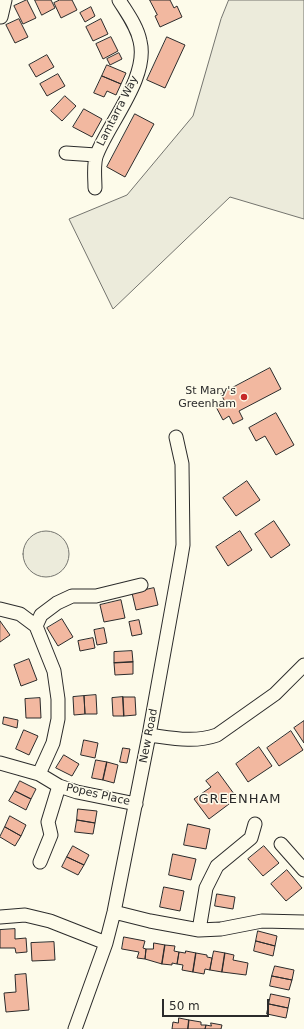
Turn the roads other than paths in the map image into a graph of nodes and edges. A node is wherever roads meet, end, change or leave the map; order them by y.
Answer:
1 (5, 0) edge
2 (119, 0) edge
3 (1, 17) edge
4 (66, 153) dead end
5 (96, 155) junction
6 (95, 188) dead end
7 (176, 437) dead end
8 (142, 586) dead end
9 (0, 609) edge
10 (36, 626) junction
11 (304, 664) edge
12 (150, 735) junction
13 (0, 762) edge
14 (39, 774) junction
15 (59, 786) junction
16 (136, 804) junction
17 (255, 824) dead end
18 (281, 844) dead end
19 (40, 862) dead end
20 (304, 870) edge
21 (114, 912) junction
22 (0, 917) edge
23 (304, 922) edge
24 (199, 930) junction
25 (106, 943) junction
26 (75, 1029) edge

1 - 3 street
2 - 5 street, Lamtarra Way
4 - 5 street, Lamtarra Way
5 - 6 street, Lamtarra Way
7 - 12 street, New Road
8 - 10 street
9 - 10 street
10 - 14 street
11 - 12 street
12 - 16 street, New Road
13 - 14 street, Popes Place
14 - 15 street, Popes Place
15 - 16 street, Popes Place
15 - 19 street, Popes Place
16 - 21 street, New Road
17 - 24 street
18 - 20 street
21 - 24 street
21 - 25 street, New Road
22 - 25 street
23 - 24 street
25 - 26 street, New Road

